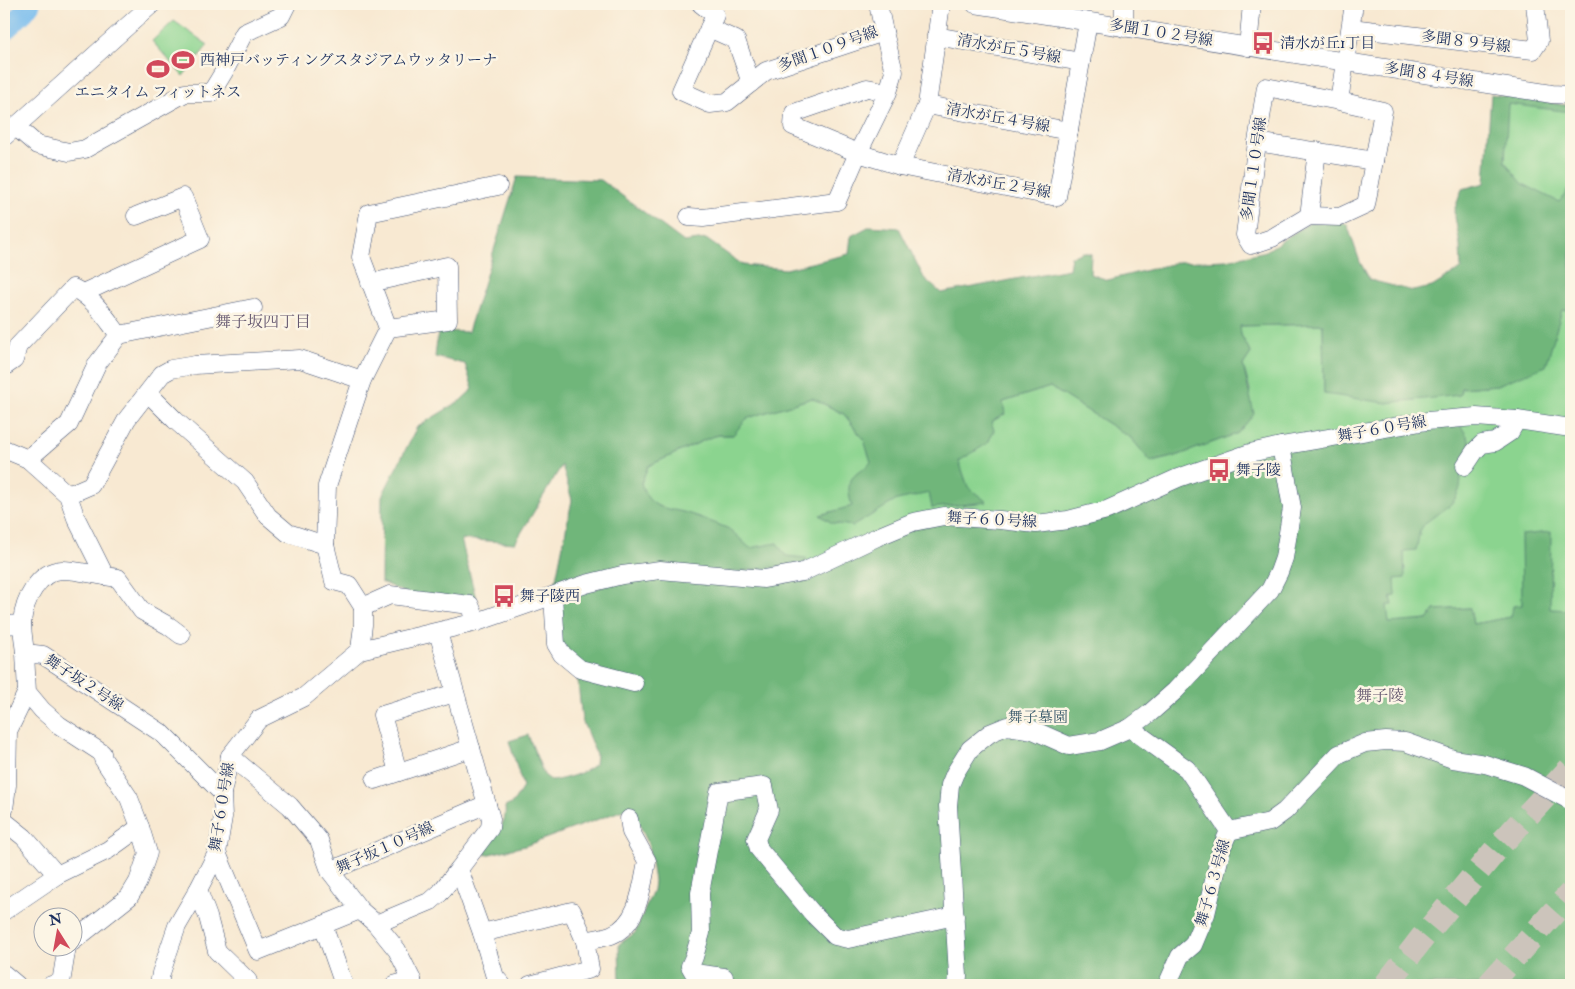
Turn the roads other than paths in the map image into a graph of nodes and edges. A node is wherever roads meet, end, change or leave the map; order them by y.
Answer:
1 (152, 4) edge
2 (287, 4) edge
3 (878, 4) edge
4 (941, 4) edge
5 (975, 4) edge
6 (1124, 4) edge
7 (1252, 4) edge
8 (1354, 4) edge
9 (1534, 4) edge
10 (708, 15) edge
11 (1088, 22) junction
12 (1124, 28) junction
13 (1351, 28) junction
14 (884, 32) junction
15 (936, 36) junction
16 (1248, 47) junction
17 (1081, 62) junction
18 (1346, 62) junction
19 (750, 83) junction
20 (888, 92) junction
21 (1571, 95) edge
22 (1339, 101) junction
23 (927, 105) junction
24 (1068, 131) junction
25 (9, 132) edge
26 (1257, 142) junction
27 (1317, 152) junction
28 (858, 153) junction
29 (1374, 161) junction
30 (900, 166) junction
31 (498, 186) dead end
32 (136, 216) dead end
33 (1309, 216) junction
34 (689, 217) dead end
35 (370, 283) junction
36 (78, 290) junction
37 (253, 308) dead end
38 (388, 328) junction
39 (119, 334) junction
40 (4, 367) edge
41 (362, 380) junction
42 (148, 393) junction
43 (1476, 418) junction
44 (1517, 420) junction
45 (1571, 428) edge
46 (1482, 444) junction
47 (1281, 446) junction
48 (4, 449) edge
49 (28, 459) junction
50 (1465, 466) dead end
51 (68, 495) junction
52 (325, 545) junction
53 (105, 576) junction
54 (554, 596) junction
55 (363, 607) junction
56 (477, 622) junction
57 (22, 624) junction
58 (4, 625) edge
59 (438, 632) junction
60 (181, 635) dead end
61 (360, 650) junction
62 (25, 653) junction
63 (634, 683) dead end
64 (28, 692) junction
65 (455, 693) junction
66 (1130, 728) junction
67 (471, 748) junction
68 (230, 756) junction
69 (398, 772) junction
70 (375, 780) dead end
71 (5, 785) edge
72 (222, 794) junction
73 (1571, 801) edge
74 (487, 804) junction
75 (4, 810) edge
76 (629, 818) dead end
77 (4, 820) edge
78 (140, 827) junction
79 (1228, 831) junction
80 (217, 853) junction
81 (459, 869) junction
82 (330, 872) junction
83 (57, 874) junction
84 (198, 890) junction
85 (360, 910) junction
86 (4, 911) edge
87 (955, 916) junction
88 (376, 924) junction
89 (323, 925) junction
90 (482, 933) junction
91 (82, 934) edge
92 (584, 941) junction
93 (65, 956) edge
94 (4, 974) edge
95 (248, 981) dead end
96 (413, 982) edge
97 (17, 985) edge
98 (51, 985) edge
99 (159, 985) edge
100 (344, 985) edge
101 (394, 985) edge
102 (502, 985) edge
103 (530, 985) edge
104 (724, 985) edge
105 (957, 985) edge
106 (1167, 985) edge

1 - 25 street
2 - 25 street
3 - 14 street, 多聞１０９号線
4 - 15 street
5 - 11 street, 多聞１０２号線
6 - 12 street
7 - 16 street
8 - 13 street
9 - 13 street, 多聞８９号線
10 - 19 street, 多聞１０９号線
10 - 19 street, 多聞１０９号線
11 - 12 street, 多聞１０２号線
11 - 17 street, 清水が丘２号線
12 - 16 street, 多聞１０２号線
13 - 18 street
14 - 19 street, 多聞１０９号線
14 - 20 street
15 - 17 street, 清水が丘５号線
15 - 23 street
16 - 18 street, 多聞１０２号線
17 - 24 street, 清水が丘２号線
18 - 21 street, 多聞８４号線
18 - 22 street
20 - 28 street
20 - 28 street, 清水が丘２号線
22 - 26 street, 多聞１１０号線
22 - 29 street
23 - 24 street, 清水が丘４号線
23 - 30 street
24 - 30 street, 清水が丘２号線
26 - 27 street
26 - 33 street, 多聞１１０号線
27 - 29 street
27 - 33 street
28 - 30 street, 清水が丘２号線
28 - 34 street
29 - 33 street
31 - 35 street
32 - 36 street
35 - 38 street
35 - 38 street
36 - 39 street
36 - 40 street
37 - 39 street
38 - 41 street
39 - 49 street
41 - 42 street
41 - 52 street
42 - 51 street
42 - 52 street
43 - 44 street, 舞子６０号線
43 - 46 street
43 - 47 street, 舞子６０号線
44 - 45 street, 舞子６０号線
44 - 46 street
46 - 50 street
47 - 54 street, 舞子６０号線
47 - 66 street
48 - 49 street
49 - 51 street
51 - 53 street
52 - 55 street
53 - 57 street
53 - 60 street
54 - 56 street, 舞子６０号線
54 - 63 street
55 - 56 street
55 - 61 street
56 - 59 street, 舞子６０号線
57 - 58 street
57 - 62 street
59 - 61 street, 舞子６０号線
59 - 65 street
61 - 68 street, 舞子６０号線
62 - 64 street, 舞子坂２号線
62 - 72 street, 舞子坂２号線
64 - 71 street
64 - 78 street
65 - 67 street
65 - 69 street
66 - 79 street
66 - 87 street
67 - 69 street
67 - 74 street
68 - 72 street, 舞子６０号線
68 - 82 street
69 - 70 street
71 - 75 street
72 - 80 street, 舞子６０号線
73 - 79 street
74 - 81 street
74 - 82 street, 舞子坂１０号線
76 - 92 street
77 - 83 street
78 - 83 street
78 - 91 street
79 - 106 street, 舞子６３号線
80 - 84 street, 舞子６０号線
80 - 89 street
81 - 88 street
81 - 90 street
82 - 85 street, 舞子坂１０号線
83 - 86 street
84 - 95 street
84 - 99 street, 舞子６０号線
85 - 88 street, 舞子坂１０号線
85 - 89 street
87 - 104 street
87 - 105 street
88 - 96 street, 舞子坂１０号線
89 - 100 street
90 - 92 street
90 - 102 street
92 - 103 street
93 - 98 street
94 - 97 street
96 - 101 street

